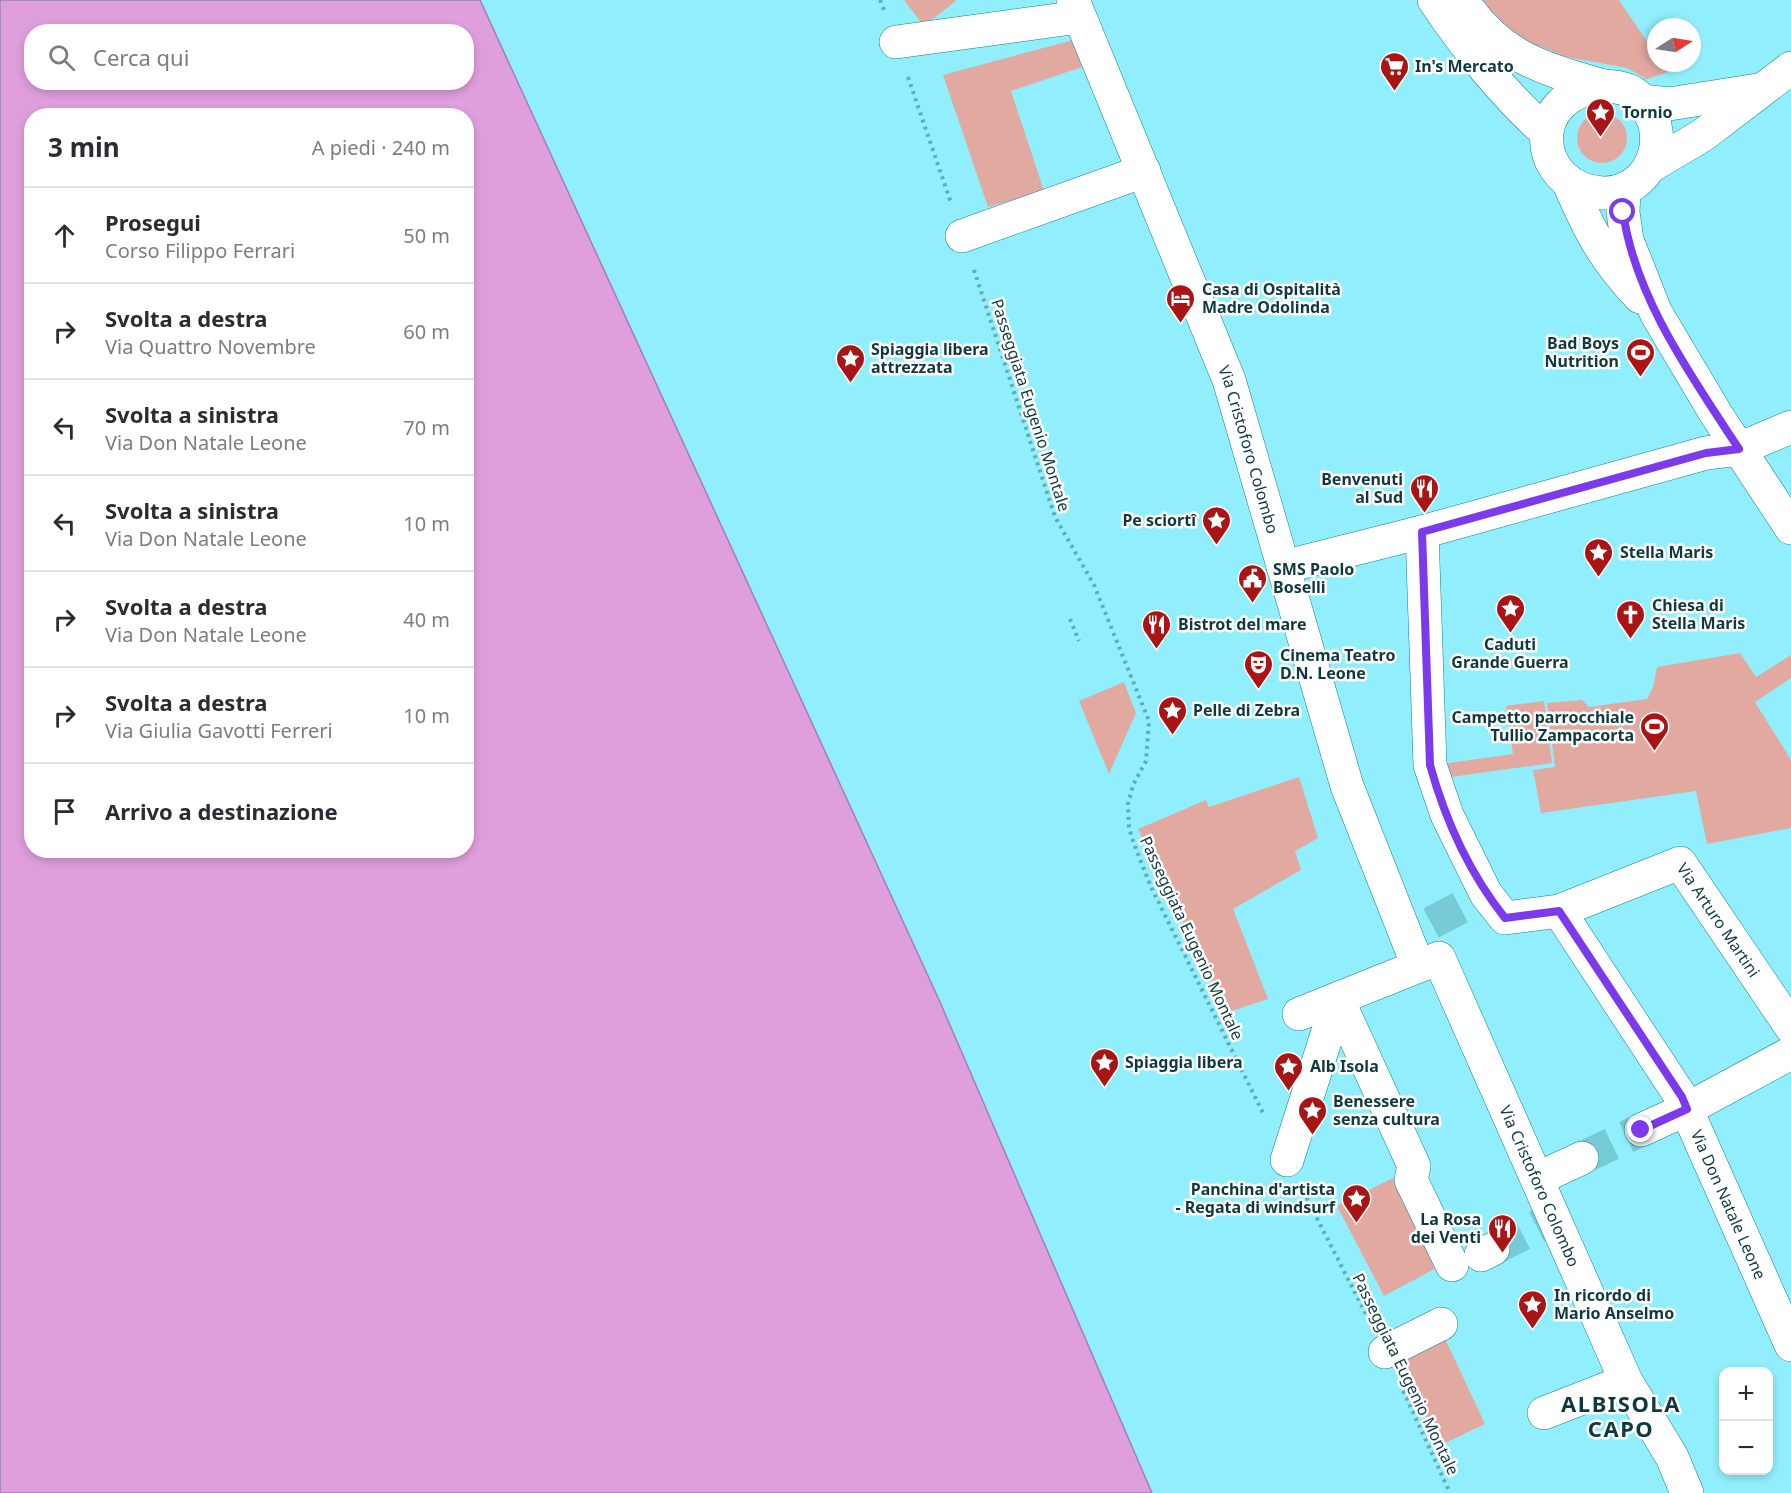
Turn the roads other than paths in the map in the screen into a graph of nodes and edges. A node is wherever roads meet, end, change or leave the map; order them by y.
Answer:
1 (1434, 0) edge
2 (1462, 0) edge
3 (1076, 8) edge
4 (896, 42) road end
5 (1791, 68) edge
6 (1605, 86) junction
7 (1759, 89) junction
8 (1641, 101) junction
9 (1546, 132) junction
10 (1652, 166) junction
11 (1144, 171) junction
12 (1568, 181) junction
13 (1624, 189) junction
14 (962, 236) road end
15 (1656, 313) junction
16 (1791, 427) edge
17 (1739, 449) junction
18 (1791, 528) edge
19 (1422, 532) junction
20 (1283, 567) junction
21 (1559, 911) junction
22 (1419, 942) junction
23 (1338, 1000) junction
24 (1299, 1014) dead end
25 (1791, 1027) edge
26 (1791, 1053) edge
27 (1687, 1109) junction
28 (1641, 1130) tunnel mouth
29 (1582, 1158) tunnel mouth
30 (1287, 1160) road end
31 (1537, 1179) junction
32 (1475, 1256) dead end
33 (1441, 1324) dead end
34 (1791, 1345) edge
35 (1384, 1352) road end
36 (1626, 1381) junction
37 (1544, 1413) dead end
38 (1688, 1493) edge

1 - 9 street
2 - 6 street
3 - 4 street
3 - 11 street, Via Cristoforo Colombo
5 - 7 street
6 - 8 street
6 - 9 street
7 - 8 street
7 - 10 street
8 - 10 street
9 - 12 street
10 - 13 street
11 - 14 street
11 - 20 street, Via Cristoforo Colombo
12 - 13 street
12 - 15 street
13 - 15 street
15 - 17 street
16 - 17 street
17 - 18 street
17 - 19 street
19 - 20 street
19 - 21 street
20 - 22 street, Via Cristoforo Colombo
21 - 25 street, Via Arturo Martini
21 - 27 street, Via Don Natale Leone
22 - 23 street
22 - 31 street, Via Cristoforo Colombo
23 - 24 street
23 - 30 street
23 - 32 street
26 - 27 street
27 - 28 street
27 - 34 street, Via Don Natale Leone
29 - 31 street
31 - 36 street, Via Cristoforo Colombo
33 - 35 street
36 - 37 street
36 - 38 street, Via Cristoforo Colombo

